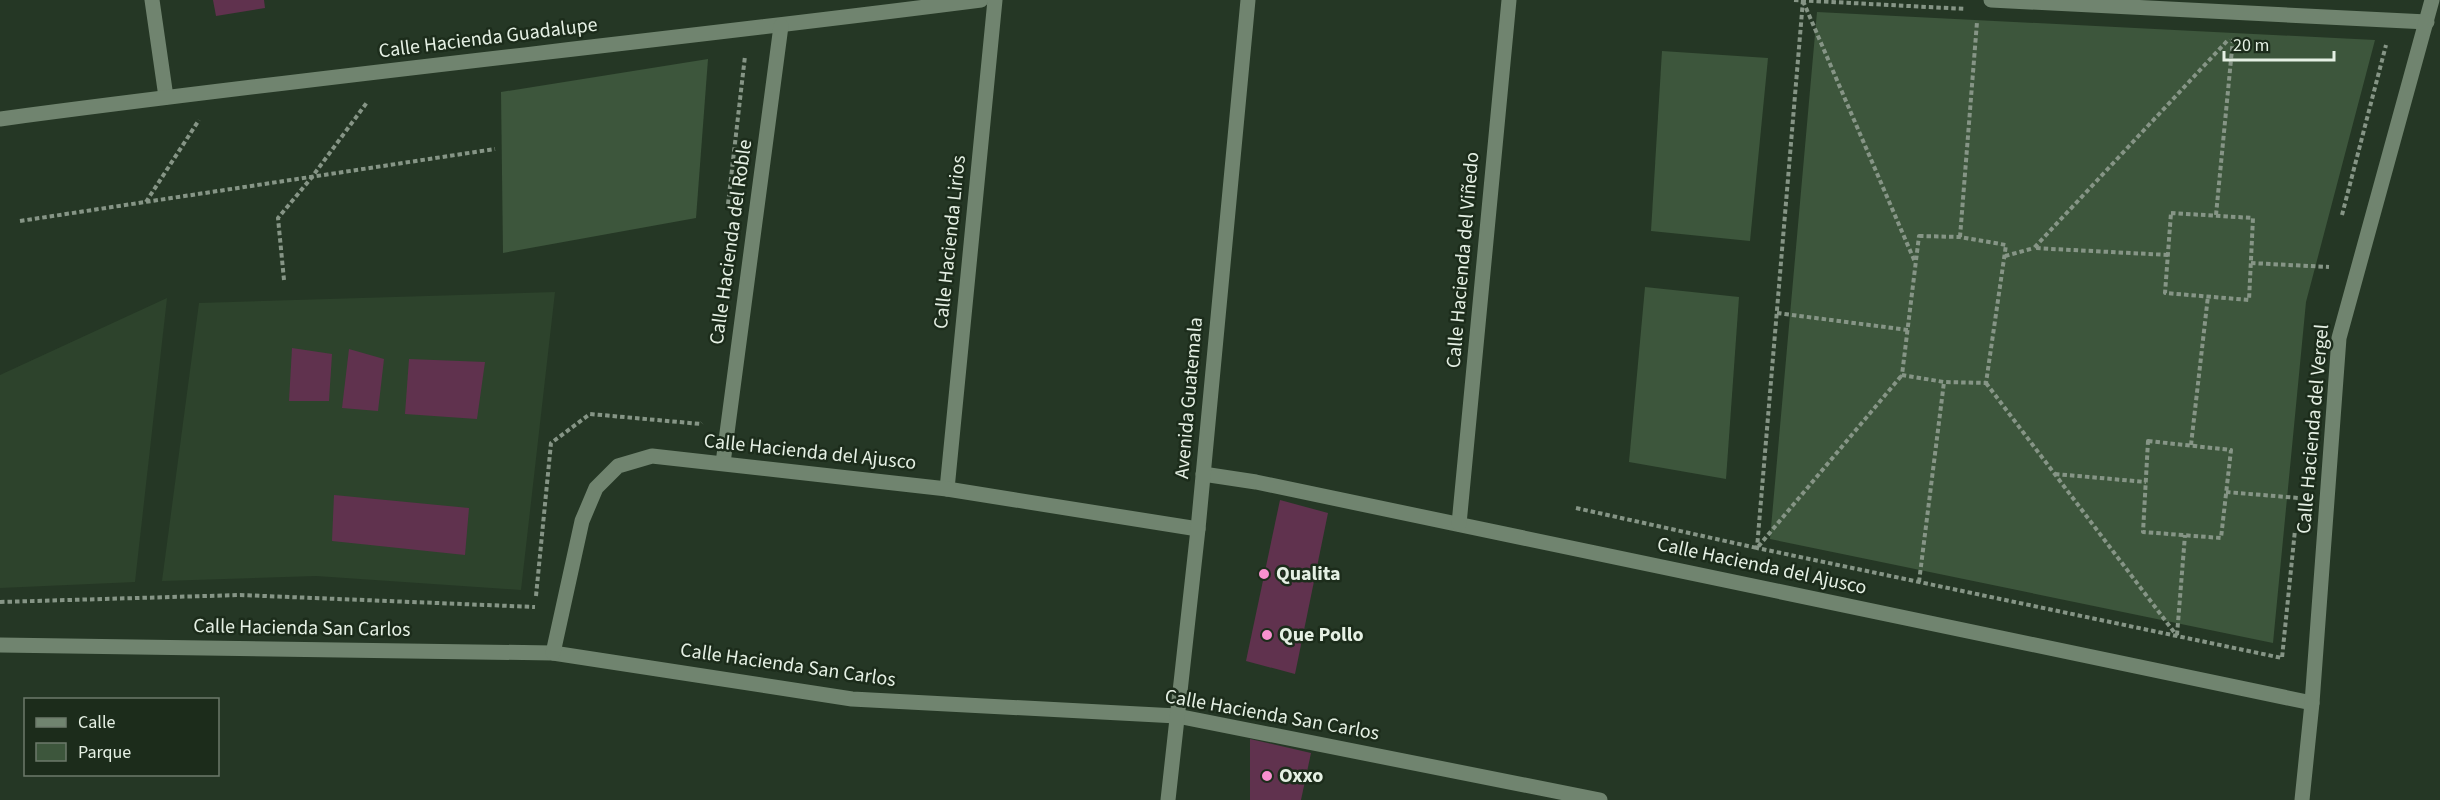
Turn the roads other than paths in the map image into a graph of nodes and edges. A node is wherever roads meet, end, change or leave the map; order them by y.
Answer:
1 (152, 0) edge
2 (981, 0) edge
3 (995, 0) edge
4 (1248, 0) edge
5 (1509, 0) edge
6 (1991, 0) edge
7 (2432, 0) edge
8 (2427, 22) junction
9 (781, 26) junction
10 (166, 97) junction
11 (0, 119) edge
12 (723, 463) junction
13 (1203, 474) junction
14 (947, 489) junction
15 (1459, 524) junction
16 (1198, 529) junction
17 (0, 645) edge
18 (553, 653) junction
19 (2312, 703) junction
20 (1177, 716) junction
21 (1168, 800) edge
22 (1600, 800) edge
23 (2302, 800) edge

1 - 10 street
2 - 9 street, Calle Hacienda Guadalupe
3 - 14 street, Calle Hacienda Lirios
4 - 13 street, Avenida Guatemala
5 - 15 street, Calle Hacienda del Viñedo
6 - 8 street
7 - 8 street, Calle Hacienda del Vergel
8 - 19 street, Calle Hacienda del Vergel
9 - 10 street, Calle Hacienda Guadalupe
9 - 12 street, Calle Hacienda del Roble
10 - 11 street, Calle Hacienda Guadalupe
12 - 14 street, Calle Hacienda del Ajusco
12 - 18 street, Calle Hacienda del Ajusco
13 - 15 street, Calle Hacienda del Ajusco
13 - 16 street, Avenida Guatemala
14 - 16 street, Calle Hacienda del Ajusco
15 - 19 street, Calle Hacienda del Ajusco
16 - 20 street, Avenida Guatemala
17 - 18 street, Calle Hacienda San Carlos
18 - 20 street, Calle Hacienda San Carlos
19 - 23 street, Calle Hacienda del Vergel
20 - 21 street, Avenida Guatemala
20 - 22 street, Calle Hacienda San Carlos

